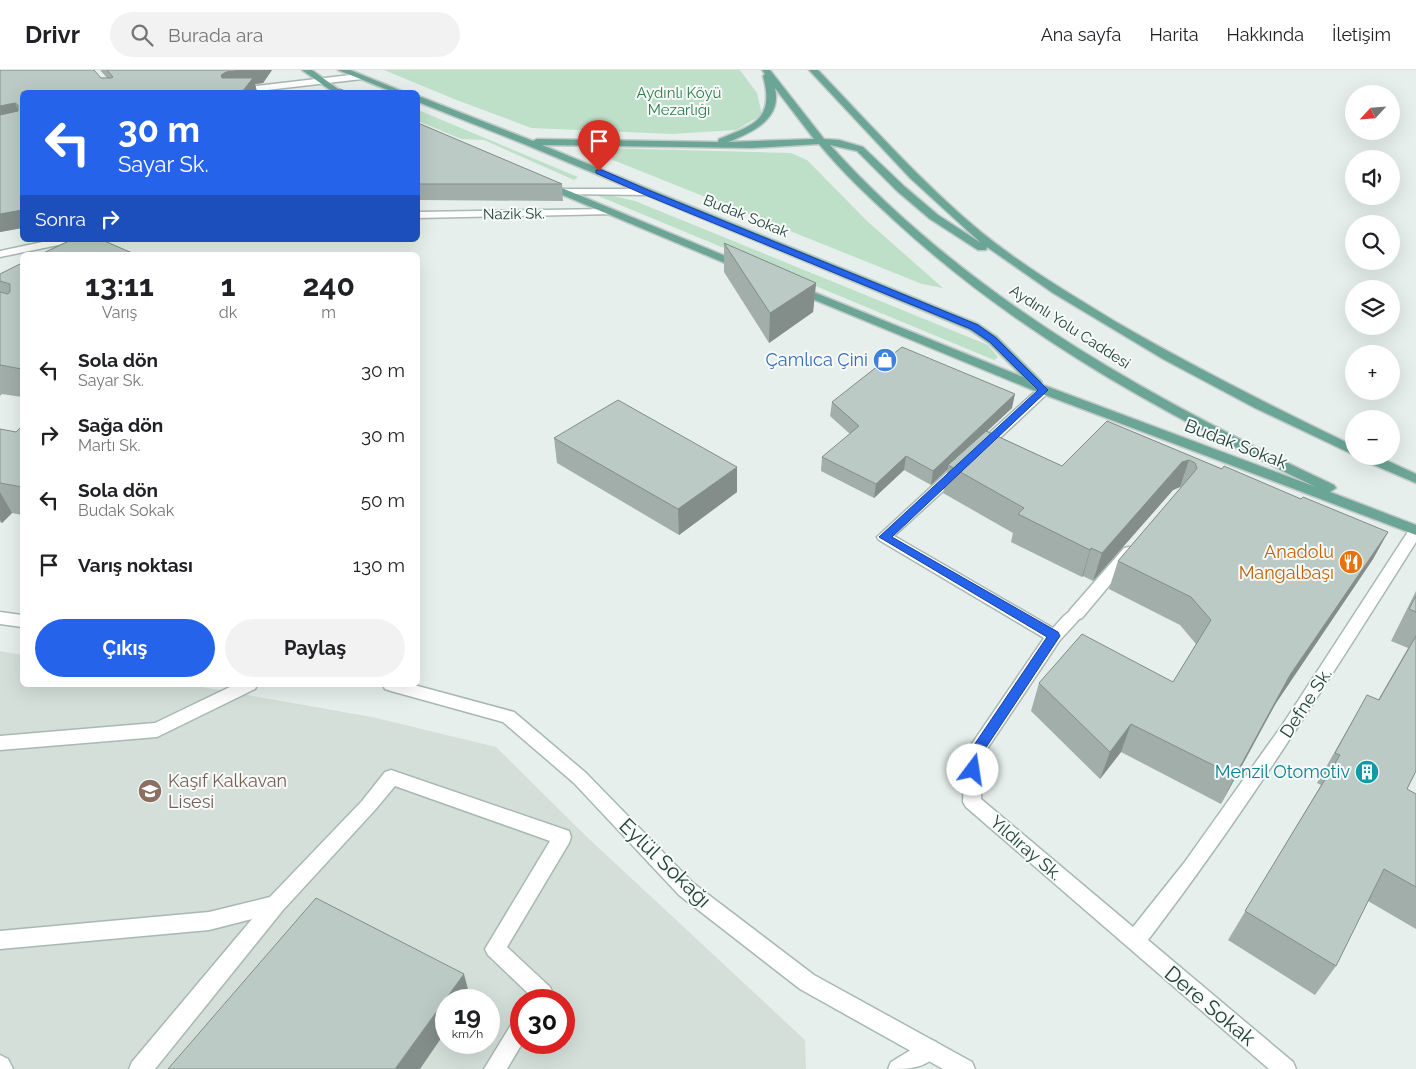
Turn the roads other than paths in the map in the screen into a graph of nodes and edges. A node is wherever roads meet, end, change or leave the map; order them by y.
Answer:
1 (306, 70) edge
2 (342, 70) edge
3 (765, 70) edge
4 (813, 70) edge
5 (359, 77) junction
6 (321, 82) junction
7 (268, 90) edge
8 (335, 90) edge
9 (395, 90) edge
10 (420, 100) edge
11 (821, 141) junction
12 (528, 142) junction
13 (714, 145) junction
14 (536, 180) edge
15 (564, 192) junction
16 (645, 192) junction
17 (610, 212) junction
18 (420, 215) edge
19 (58, 242) edge
20 (0, 254) edge
21 (758, 273) edge
22 (786, 284) edge
23 (1059, 293) junction
24 (1044, 390) junction
25 (1345, 447) edge
26 (1385, 465) edge
27 (1416, 479) edge
28 (1416, 530) edge
29 (1141, 539) edge
30 (0, 618) edge
31 (20, 621) edge
32 (1054, 636) junction
33 (245, 687) edge
34 (398, 687) edge
35 (0, 743) edge
36 (276, 904) junction
37 (1, 942) edge
38 (1134, 942) junction
39 (538, 989) edge
40 (510, 1045) edge
41 (929, 1050) junction
42 (0, 1066) edge
43 (2, 1069) edge
44 (140, 1069) edge
45 (495, 1069) edge
46 (899, 1069) edge
47 (964, 1069) edge
48 (1285, 1069) edge

1 - 6 main road
2 - 5 main road
3 - 11 main road, Aydınlı Yolu Caddesi
3 - 13 main road
4 - 23 main road, Aydınlı Yolu Caddesi
5 - 6 street
5 - 9 main road
6 - 7 street
6 - 8 main road
10 - 12 main road, Budak Sokak
11 - 13 main road
11 - 23 main road
11 - 28 main road, Aydınlı Yolu Caddesi
12 - 13 main road
12 - 16 main road, Budak Sokak
14 - 15 main road
15 - 16 street
15 - 17 main road
16 - 24 main road, Budak Sokak
17 - 18 street, Nazik Sk.
17 - 21 main road
19 - 20 street
22 - 24 main road, Budak Sokak
23 - 25 main road, Aydınlı Yolu Caddesi
24 - 28 main road, Budak Sokak
24 - 32 street
26 - 27 main road
28 - 38 street, Defne Sk.
29 - 32 street, Yıldıray Sk.
30 - 31 street
32 - 38 street, Yıldıray Sk.
33 - 35 street
34 - 41 street, Eylül Sokağı
36 - 37 street
36 - 39 street
36 - 44 street
38 - 48 street, Dere Sokak
40 - 45 street
41 - 46 street
41 - 47 street, Eylül Sokağı
42 - 43 street

